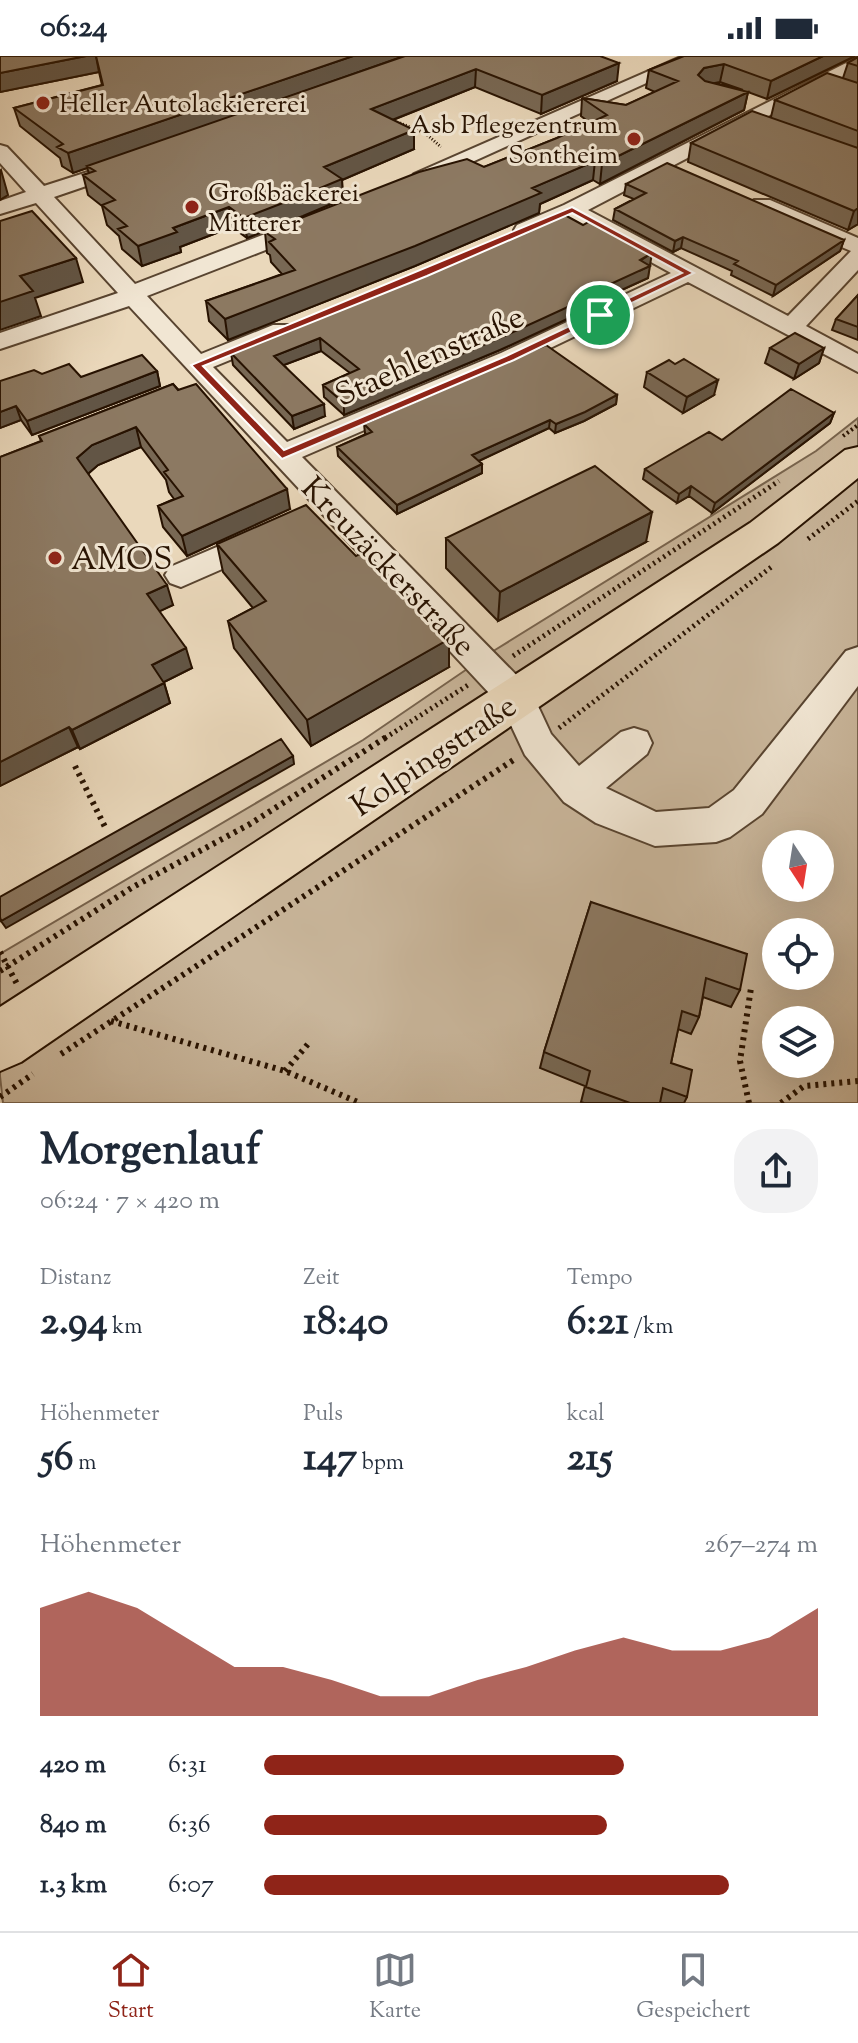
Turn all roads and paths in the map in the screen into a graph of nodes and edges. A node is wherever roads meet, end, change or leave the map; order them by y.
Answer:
1 (646, 56) edge
2 (697, 56) edge
3 (858, 62) edge
4 (674, 66) junction
5 (822, 82) junction
6 (846, 91) edge
7 (743, 109) junction
8 (774, 130) edge
9 (0, 151) edge
10 (147, 158) edge
11 (664, 162) junction
12 (692, 174) edge
13 (398, 187) edge
14 (42, 195) junction
15 (747, 198) edge
16 (0, 208) edge
17 (572, 210) junction
18 (326, 218) edge
19 (505, 239) edge
20 (858, 246) edge
21 (858, 256) edge
22 (689, 273) junction
23 (133, 295) junction
24 (296, 325) edge
25 (791, 328) junction
26 (0, 341) edge
27 (858, 364) edge
28 (196, 378) junction
29 (858, 425) edge
30 (847, 450) edge
31 (282, 455) junction
32 (788, 475) dead end
33 (858, 501) edge
34 (308, 518) junction
35 (797, 548) dead end
36 (785, 557) dead end
37 (181, 575) dead end
38 (858, 660) edge
39 (504, 685) junction
40 (634, 743) dead end
41 (538, 744) junction
42 (75, 766) dead end
43 (577, 790) junction
44 (105, 827) dead end
45 (0, 952) edge
46 (9, 964) junction
47 (0, 971) edge
48 (751, 988) dead end
49 (111, 1021) junction
50 (0, 1041) edge
51 (308, 1044) dead end
52 (59, 1056) dead end
53 (46, 1064) dead end
54 (285, 1071) junction
55 (858, 1081) edge
56 (0, 1097) edge
57 (360, 1103) edge
58 (749, 1103) edge
59 (781, 1103) edge

1 - 4 street
2 - 4 street
3 - 5 street
4 - 13 street
5 - 6 street
5 - 7 street
7 - 8 street
7 - 11 street
9 - 14 street, Kreuzäckerstraße
10 - 14 street
11 - 12 street
11 - 17 street
14 - 16 street
14 - 23 street, Kreuzäckerstraße
15 - 20 street
17 - 19 street
17 - 22 street
18 - 23 street
21 - 25 street
22 - 25 street
22 - 31 street, Staehlenstraße
23 - 26 street
23 - 28 street, Kreuzäckerstraße
24 - 28 street
25 - 27 street
28 - 31 street, Kreuzäckerstraße
29 - 30 path
30 - 39 main road, Kolpingstraße
31 - 34 street, Kreuzäckerstraße
32 - 39 path
33 - 35 path
34 - 37 street
34 - 39 street, Kreuzäckerstraße
36 - 41 path
38 - 43 street, Kreuzäckerstraße
39 - 41 street, Kreuzäckerstraße
39 - 46 path
39 - 50 main road, Kolpingstraße
40 - 43 street
41 - 43 street, Kreuzäckerstraße
41 - 49 path
42 - 44 path
45 - 46 path
46 - 47 path
48 - 58 path
49 - 52 path
49 - 54 path
51 - 54 path
53 - 56 path
54 - 57 path
55 - 59 path

